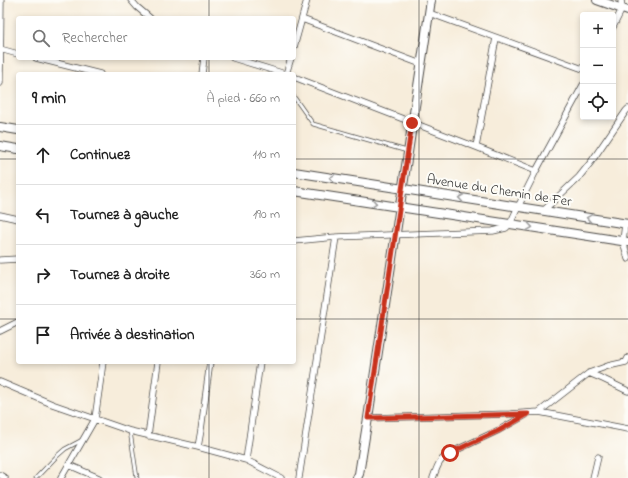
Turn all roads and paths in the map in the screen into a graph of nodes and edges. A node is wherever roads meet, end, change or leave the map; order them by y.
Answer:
1 (1, 0) edge
2 (131, 0) edge
3 (307, 0) edge
4 (431, 0) edge
5 (597, 0) edge
6 (621, 0) edge
7 (625, 10) edge
8 (429, 13) junction
9 (148, 16) edge
10 (302, 19) junction
11 (616, 23) edge
12 (496, 38) junction
13 (296, 40) edge
14 (0, 49) edge
15 (16, 53) edge
16 (44, 60) edge
17 (204, 60) edge
18 (240, 60) edge
19 (290, 60) edge
20 (421, 64) junction
21 (580, 68) edge
22 (92, 72) edge
23 (202, 72) edge
24 (279, 72) edge
25 (287, 72) edge
26 (296, 78) edge
27 (0, 83) edge
28 (580, 90) edge
29 (296, 100) edge
30 (628, 109) edge
31 (412, 123) junction
32 (0, 127) edge
33 (16, 130) edge
34 (476, 147) junction
35 (1, 149) edge
36 (16, 149) edge
37 (408, 151) junction
38 (536, 171) junction
39 (296, 172) edge
40 (403, 189) junction
41 (296, 191) edge
42 (399, 207) junction
43 (518, 207) junction
44 (543, 211) junction
45 (0, 215) edge
46 (16, 219) edge
47 (510, 224) junction
48 (627, 224) edge
49 (396, 235) junction
50 (336, 237) junction
51 (296, 241) edge
52 (625, 242) edge
53 (16, 259) edge
54 (628, 259) edge
55 (0, 260) edge
56 (16, 323) edge
57 (0, 331) edge
58 (628, 358) edge
59 (103, 364) edge
60 (158, 364) edge
61 (210, 364) edge
62 (260, 364) edge
63 (589, 373) junction
64 (0, 382) edge
65 (628, 391) edge
66 (539, 412) junction
67 (528, 414) junction
68 (368, 418) junction
69 (94, 419) junction
70 (628, 429) edge
71 (130, 431) junction
72 (148, 436) junction
73 (83, 440) junction
74 (198, 447) junction
75 (598, 457) dead end
76 (246, 460) junction
77 (69, 465) junction
78 (0, 475) edge
79 (358, 476) edge
80 (5, 478) edge
81 (36, 478) edge
82 (61, 478) edge
83 (99, 478) edge
84 (136, 478) edge
85 (281, 478) edge
86 (299, 478) edge
87 (433, 478) edge
88 (593, 478) edge

1 - 14 street
2 - 9 street
3 - 10 street
4 - 8 main road
5 - 7 main road
6 - 7 street
7 - 11 street
8 - 12 street
8 - 20 main road
10 - 13 street
10 - 20 street
12 - 21 street
12 - 34 street
14 - 15 street
14 - 27 street
16 - 22 street
17 - 23 street
18 - 24 street
19 - 25 street
20 - 31 main road
26 - 31 street
28 - 38 street
29 - 37 lane
30 - 44 street
31 - 34 street
31 - 37 main road
32 - 33 main road
34 - 38 street
35 - 36 main road
37 - 40 main road
38 - 43 street
40 -> 39 main road, Avenue du Chemin de Fer
40 - 42 main road
43 -> 40 main road, Avenue du Chemin de Fer
41 -> 42 main road
42 - 47 main road
42 - 49 main road
43 - 44 main road, Avenue du Chemin de Fer
43 - 47 street
48 -> 44 main road, Avenue du Chemin de Fer
45 - 46 street
47 - 49 street
47 -> 52 main road
48 - 52 street
49 - 50 street
49 - 68 main road
50 - 51 street
50 - 86 street
52 - 54 street
53 - 55 street
56 - 57 street
58 - 63 street
59 - 69 street
60 - 72 street
61 - 74 street
62 - 76 street
63 - 65 street
63 - 66 street
64 - 69 street
66 - 67 street
66 - 70 street
67 - 68 street
67 - 87 street
68 - 79 main road
69 - 71 street
69 - 73 street
71 - 72 street
71 - 84 lane
72 - 74 street
73 - 77 street
73 - 81 lane
74 - 76 street
75 - 88 street
76 - 85 street
77 - 82 street
77 - 83 street
78 - 80 street

